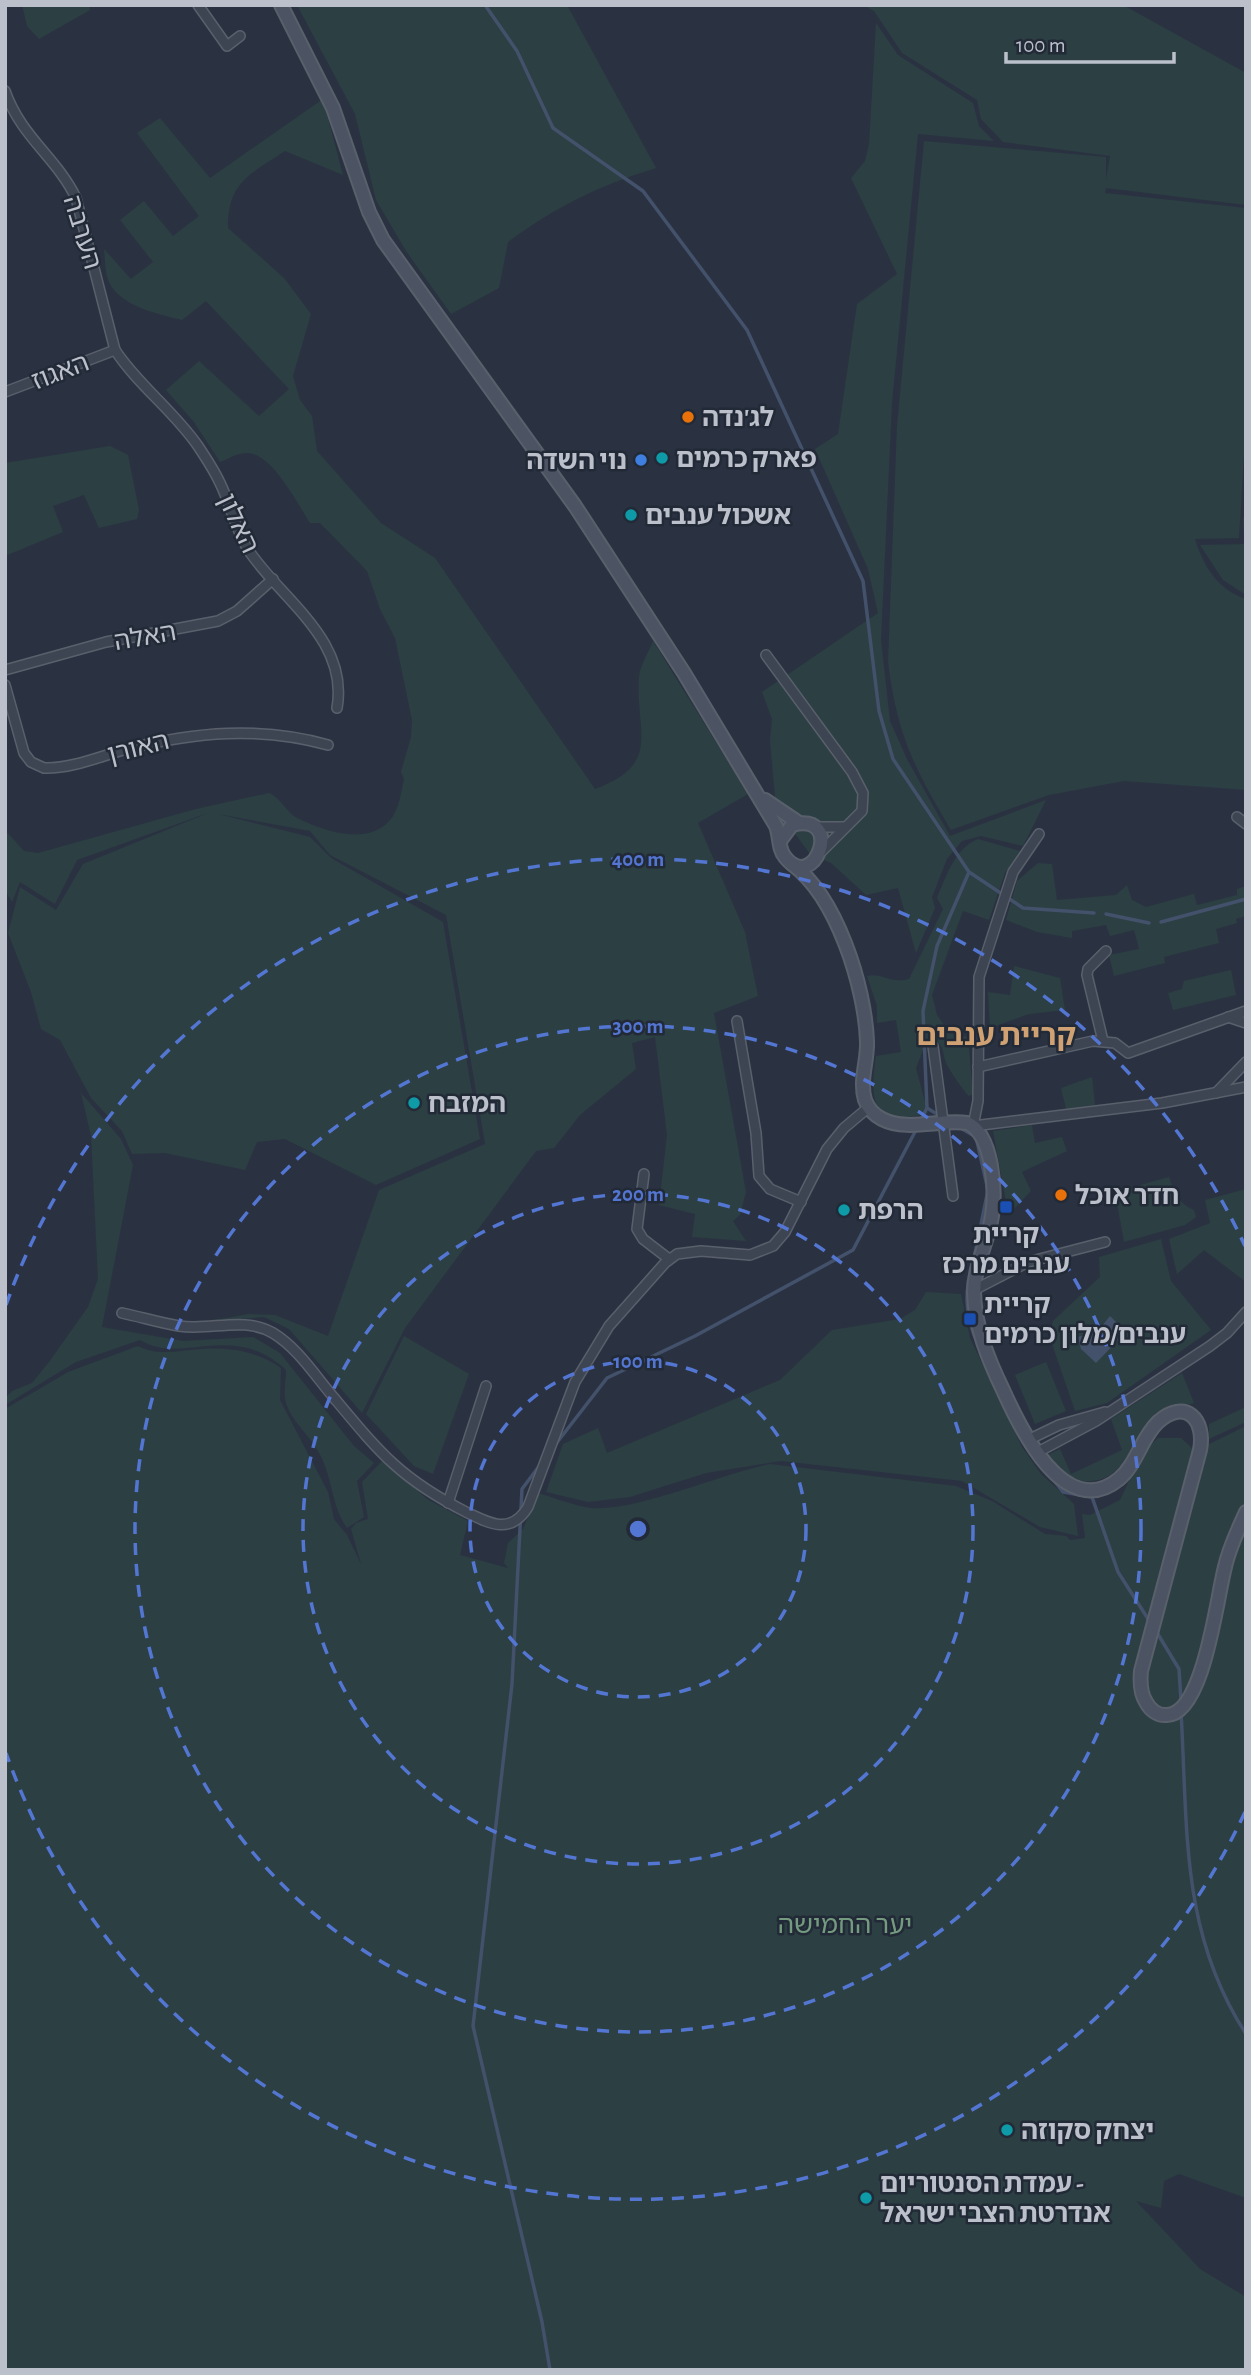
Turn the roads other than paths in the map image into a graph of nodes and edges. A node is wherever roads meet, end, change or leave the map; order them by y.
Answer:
1 (198, 5) edge
2 (281, 5) edge
3 (240, 36) dead end
4 (5, 91) edge
5 (115, 350) junction
6 (5, 392) edge
7 (273, 579) junction
8 (766, 655) dead end
9 (5, 670) edge
10 (5, 685) edge
11 (337, 708) dead end
12 (328, 746) dead end
13 (755, 790) junction
14 (1237, 817) dead end
15 (799, 823) junction
16 (1246, 824) edge
17 (813, 827) junction
18 (846, 827) junction
19 (1040, 834) dead end
20 (780, 841) junction
21 (819, 855) junction
22 (792, 864) junction
23 (822, 898) junction
24 (1106, 951) dead end
25 (1246, 1011) edge
26 (1228, 1017) junction
27 (737, 1021) dead end
28 (1246, 1023) edge
29 (1103, 1041) junction
30 (933, 1046) dead end
31 (1246, 1062) edge
32 (978, 1067) junction
33 (1246, 1087) edge
34 (1216, 1093) junction
35 (869, 1107) junction
36 (943, 1123) junction
37 (973, 1126) junction
38 (644, 1174) dead end
39 (953, 1196) dead end
40 (801, 1202) junction
41 (1105, 1241) dead end
42 (669, 1259) junction
43 (974, 1290) junction
44 (122, 1312) dead end
45 (1246, 1312) edge
46 (486, 1386) dead end
47 (1110, 1412) junction
48 (1030, 1439) junction
49 (1038, 1452) junction
50 (448, 1503) junction
51 (1246, 1512) edge

1 - 3 street
2 - 13 main road
4 - 5 street, הערבה
5 - 6 street, האגוז
5 - 7 street, האלון
7 - 9 street, האלה
7 - 11 street, האלון
8 - 18 street
10 - 12 street, האורן
13 - 15 main road
13 - 20 main road
14 - 16 street
15 - 17 main road
15 - 20 main road
17 - 18 street
17 - 21 main road
18 - 21 street
19 - 32 street
20 - 22 main road
21 - 22 main road
21 - 23 main road
22 - 23 main road
23 - 35 main road
24 - 29 street
25 - 26 street
26 - 28 street
26 - 29 street
27 - 40 street
29 - 32 street
30 - 36 street
31 - 34 street
32 - 37 street
33 - 34 street
34 - 37 street
35 - 36 main road
35 - 40 street
36 - 37 main road
36 - 39 street
37 - 43 main road
38 - 42 street
40 - 42 street
41 - 43 street
42 - 50 street
43 - 48 main road
44 - 50 street
45 - 47 street
46 - 50 street
47 - 48 street
47 - 49 street
48 - 49 main road
49 - 51 main road

